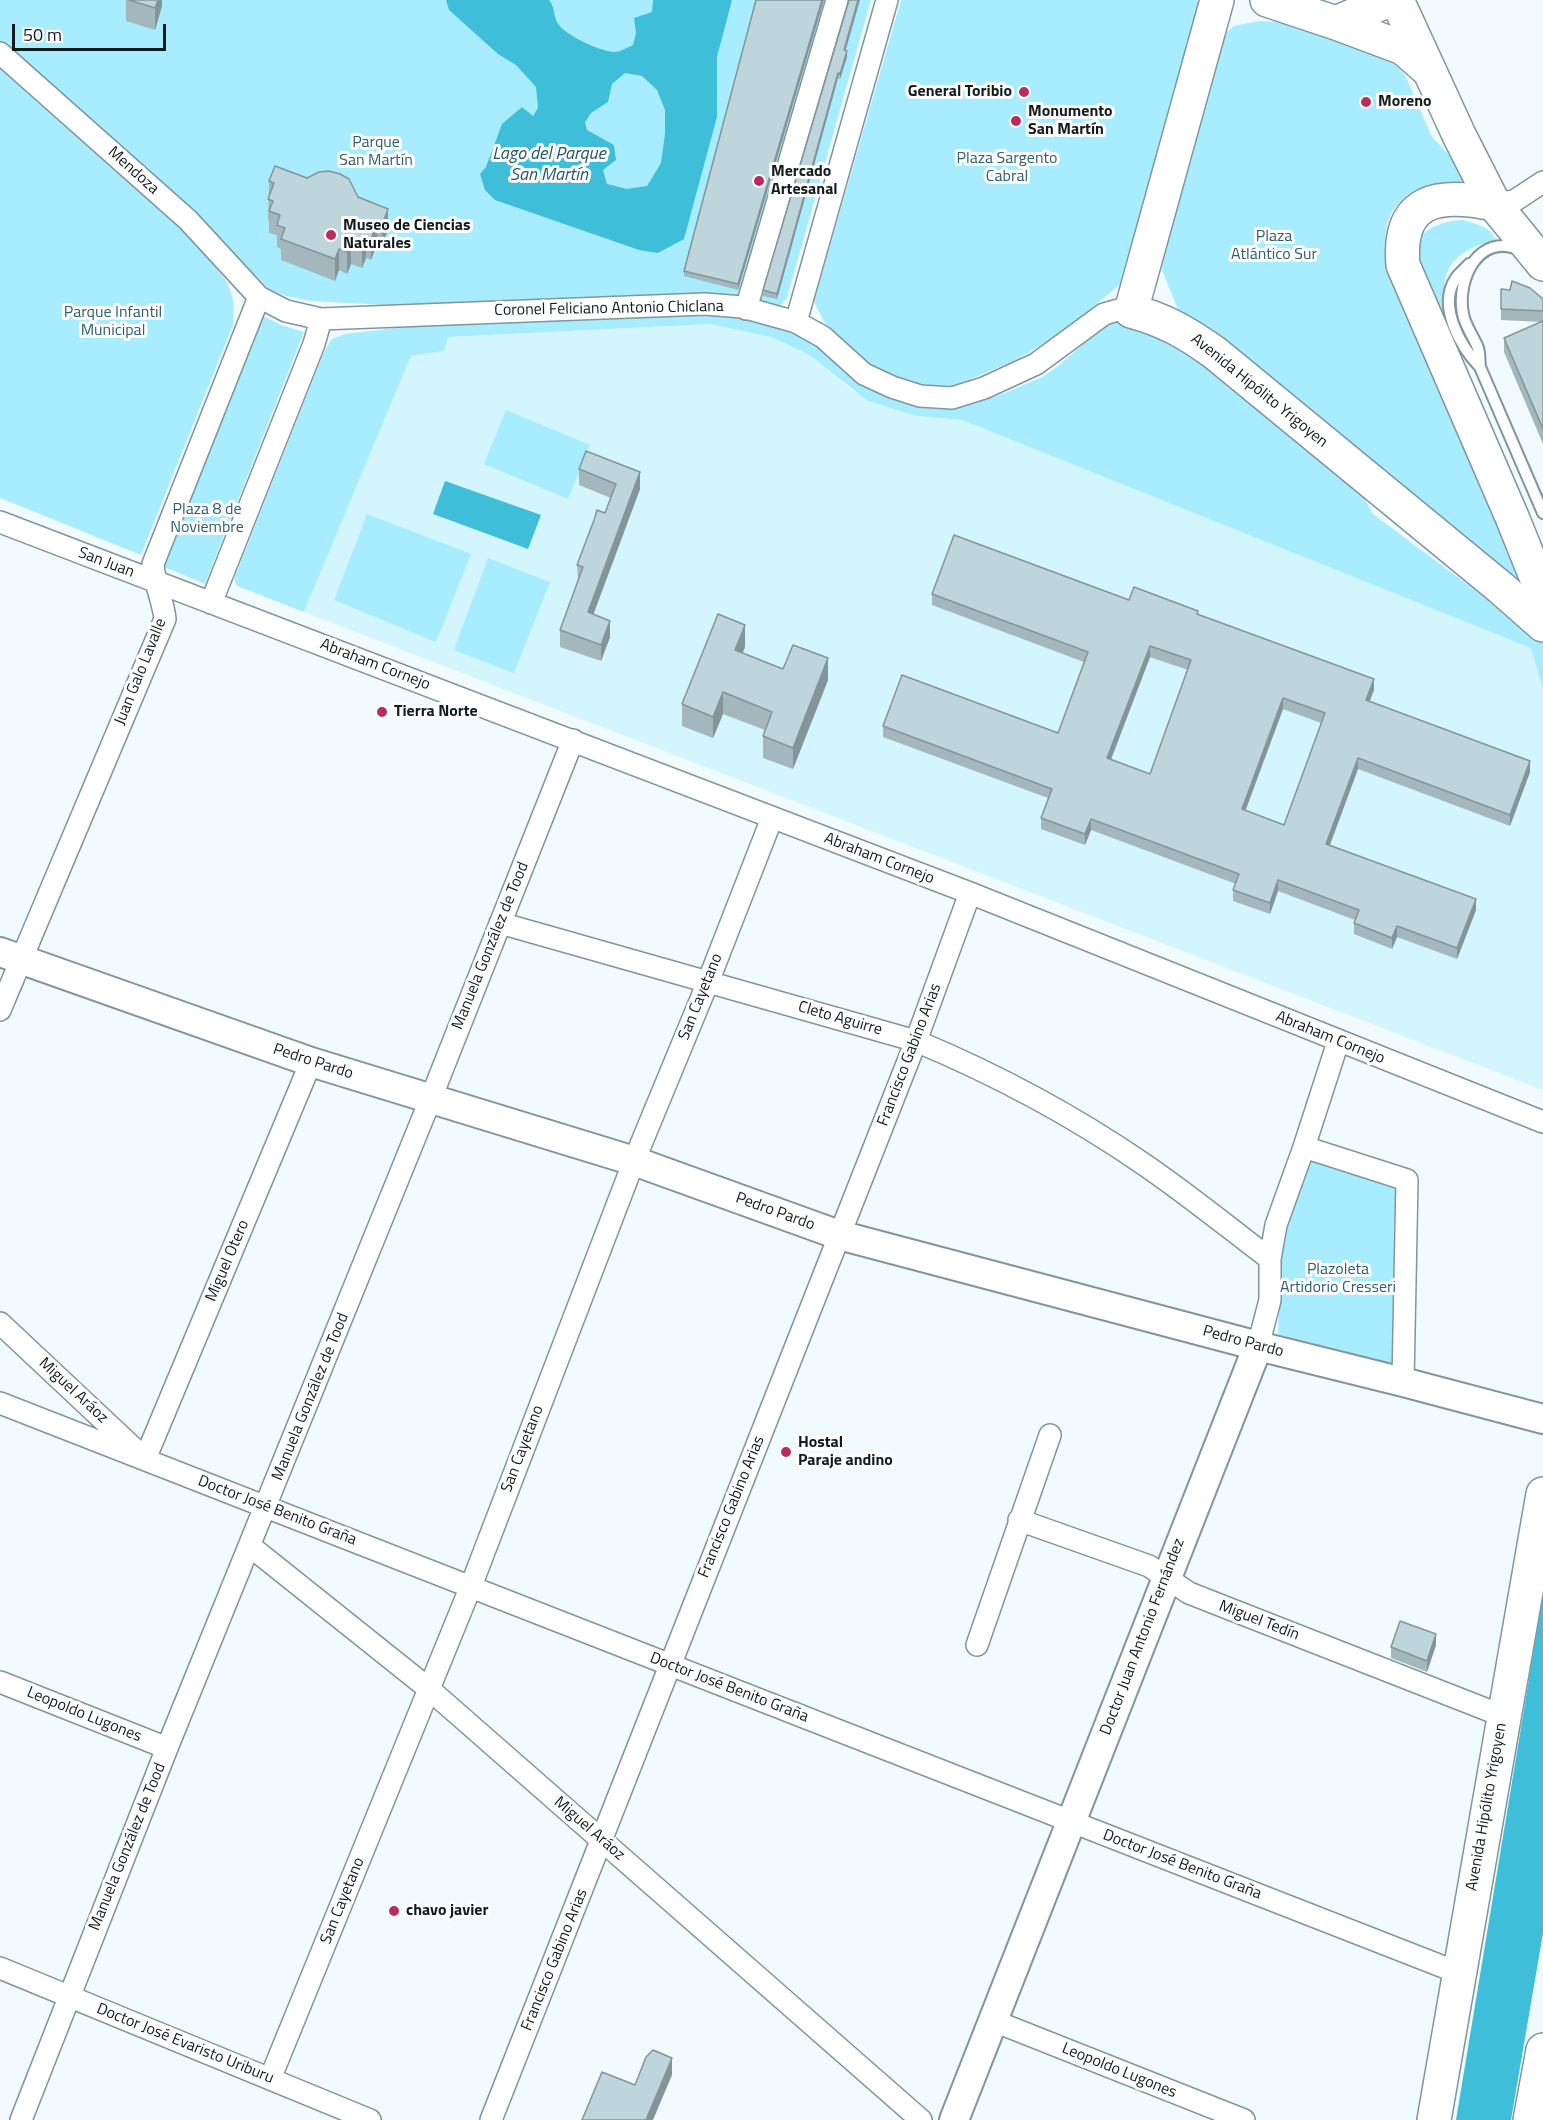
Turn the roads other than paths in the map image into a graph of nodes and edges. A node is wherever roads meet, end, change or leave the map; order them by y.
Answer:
1 (837, 0) edge
2 (887, 0) edge
3 (1217, 0) edge
4 (1266, 0) edge
5 (1389, 0) edge
6 (1396, 0) edge
7 (1336, 23) junction
8 (0, 53) edge
9 (1430, 71) junction
10 (1543, 182) edge
11 (1494, 204) junction
12 (1543, 264) edge
13 (259, 297) junction
14 (746, 309) junction
15 (1131, 310) junction
16 (321, 319) junction
17 (796, 322) junction
18 (1543, 513) edge
19 (0, 522) edge
20 (157, 583) junction
21 (1543, 594) edge
22 (211, 603) junction
23 (1543, 625) edge
24 (573, 740) junction
25 (772, 818) junction
26 (970, 893) junction
27 (500, 923) junction
28 (10, 956) edge
29 (708, 982) junction
30 (0, 1010) edge
31 (916, 1041) junction
32 (1338, 1041) junction
33 (311, 1062) junction
34 (431, 1098) junction
35 (1543, 1122) edge
36 (1304, 1147) junction
37 (634, 1161) junction
38 (839, 1234) junction
39 (1270, 1259) junction
40 (0, 1323) edge
41 (1258, 1346) junction
42 (1403, 1382) junction
43 (0, 1403) edge
44 (1543, 1419) edge
45 (1050, 1435) dead end
46 (145, 1459) junction
47 (1543, 1494) edge
48 (266, 1507) junction
49 (1019, 1520) junction
50 (250, 1546) junction
51 (1166, 1579) junction
52 (471, 1586) junction
53 (977, 1645) dead end
54 (669, 1665) junction
55 (0, 1682) edge
56 (429, 1689) junction
57 (1503, 1716) junction
58 (167, 1748) junction
59 (1072, 1822) junction
60 (602, 1840) junction
61 (0, 1968) edge
62 (1459, 1973) junction
63 (69, 1996) junction
64 (994, 2021) junction
65 (1543, 2050) edge
66 (270, 2079) junction
67 (21, 2120) edge
68 (370, 2120) edge
69 (491, 2120) edge
70 (921, 2120) edge
71 (954, 2120) edge
72 (1244, 2120) edge
73 (1434, 2120) edge
74 (1530, 2120) edge

1 - 14 street
2 - 17 street
3 - 15 main road
4 - 7 main road
5 - 7 main road
6 - 9 main road
7 - 9 main road
8 - 13 street, Mendoza
9 - 11 main road
10 - 11 street
11 - 12 main road
11 - 21 main road
12 - 18 lane
13 - 16 street, Coronel Feliciano Antonio Chiclana
13 - 20 street, Juan Galo Lavalle
14 - 16 street, Coronel Feliciano Antonio Chiclana
14 - 17 street, Coronel Feliciano Antonio Chiclana
15 - 17 street, Coronel Feliciano Antonio Chiclana
15 - 23 main road, Avenida Hipólito Yrigoyen
16 - 22 street
19 - 20 street, San Juan
20 - 22 street, San Juan
20 - 28 street, Juan Galo Lavalle
22 - 24 street, Abraham Cornejo
24 - 25 street, Abraham Cornejo
24 - 27 street, Manuela González de Tood
25 - 26 street, Abraham Cornejo
25 - 29 street, San Cayetano
26 - 31 street, Francisco Gabino Arias
26 - 32 street, Abraham Cornejo
27 - 29 street, Cleto Aguirre
27 - 34 street, Manuela González de Tood
28 - 30 street, Juan Galo Lavalle
28 - 33 street, Pedro Pardo
29 - 31 street, Cleto Aguirre
29 - 37 street, San Cayetano
31 - 38 street, Francisco Gabino Arias
31 - 39 street, Cleto Aguirre
32 - 35 street, Abraham Cornejo
32 - 36 street, Doctor Juan Antonio Fernández
33 - 34 street, Pedro Pardo
33 - 46 street, Miguel Otero
34 - 37 street, Pedro Pardo
34 - 48 street, Manuela González de Tood
36 - 39 street, Doctor Juan Antonio Fernández
36 - 42 street
37 - 38 street, Pedro Pardo
37 - 52 street, San Cayetano
38 - 41 street, Pedro Pardo
38 - 54 street, Francisco Gabino Arias
39 - 41 street, Doctor Juan Antonio Fernández
40 - 46 street, Miguel Aráoz
41 - 42 street, Pedro Pardo
41 - 51 street, Doctor Juan Antonio Fernández
42 - 44 street, Pedro Pardo
43 - 46 street, Doctor José Benito Graña
45 - 49 street
46 - 48 street, Doctor José Benito Graña
47 - 57 main road, Avenida Hipólito Yrigoyen
48 - 50 street, Manuela González de Tood
48 - 52 street, Doctor José Benito Graña
49 - 51 street, Miguel Tedín
49 - 53 street
50 - 56 street, Miguel Aráoz
50 - 58 street, Manuela González de Tood
51 - 57 street, Miguel Tedín
51 - 59 street, Doctor Juan Antonio Fernández
52 - 54 street, Doctor José Benito Graña
52 - 56 street, San Cayetano
54 - 59 street, Doctor José Benito Graña
54 - 60 street, Francisco Gabino Arias
55 - 58 street, Leopoldo Lugones
56 - 60 street, Miguel Aráoz
56 - 66 street, San Cayetano
57 - 62 main road, Avenida Hipólito Yrigoyen
58 - 63 street, Manuela González de Tood
59 - 62 street, Doctor José Benito Graña
59 - 64 street, Doctor Juan Antonio Fernández
60 - 69 street, Francisco Gabino Arias
60 - 70 street, Miguel Aráoz
61 - 63 street, Doctor José Evaristo Uriburu
62 - 73 main road, Avenida Hipólito Yrigoyen
63 - 66 street, Doctor José Evaristo Uriburu
63 - 67 street, Manuela González de Tood
64 - 71 street, Doctor Juan Antonio Fernández
64 - 72 street, Leopoldo Lugones
65 - 74 main road
66 - 68 street, Doctor José Evaristo Uriburu

